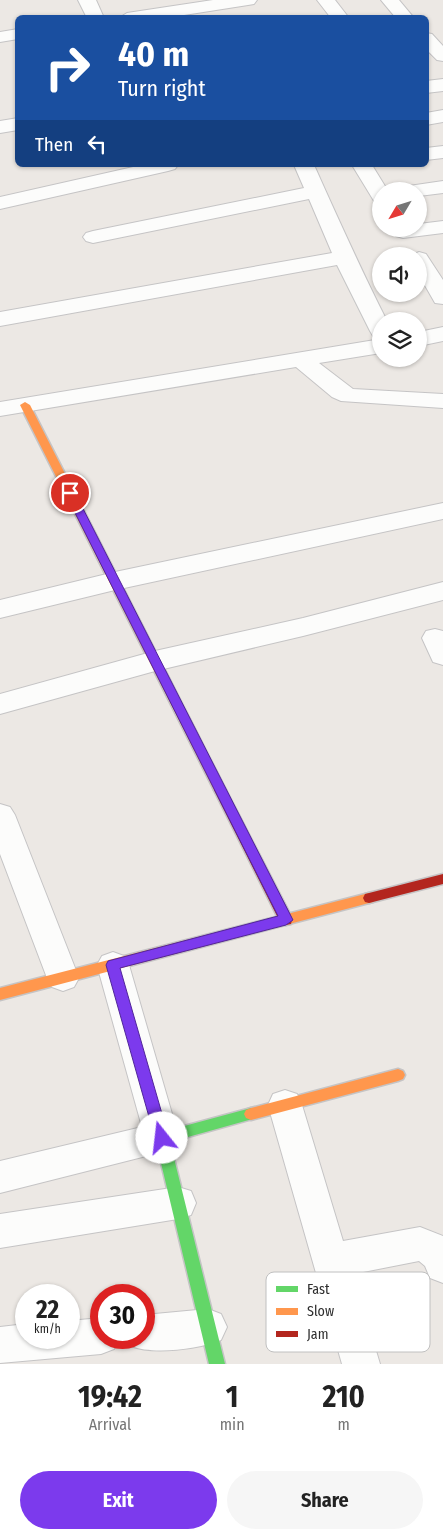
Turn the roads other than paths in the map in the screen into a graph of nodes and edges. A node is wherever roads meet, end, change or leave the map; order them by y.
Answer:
1 (87, 0) edge
2 (326, 0) edge
3 (390, 0) edge
4 (252, 4) edge
5 (94, 15) edge
6 (154, 15) edge
7 (338, 15) edge
8 (403, 15) edge
9 (15, 34) edge
10 (0, 37) edge
11 (429, 41) edge
12 (443, 57) edge
13 (429, 60) edge
14 (443, 85) edge
15 (429, 87) edge
16 (443, 116) edge
17 (429, 118) edge
18 (15, 124) edge
19 (0, 127) edge
20 (443, 152) edge
21 (429, 154) edge
22 (159, 167) edge
23 (305, 167) edge
24 (363, 167) edge
25 (372, 182) edge
26 (443, 187) edge
27 (428, 189) edge
28 (317, 191) junction
29 (0, 203) edge
30 (443, 227) edge
31 (428, 228) edge
32 (93, 237) dead end
33 (344, 257) junction
34 (427, 263) edge
35 (443, 298) edge
36 (372, 313) edge
37 (0, 319) edge
38 (443, 334) edge
39 (427, 337) edge
40 (372, 347) edge
41 (300, 359) junction
42 (443, 401) edge
43 (26, 404) junction
44 (0, 409) edge
45 (443, 511) edge
46 (115, 581) junction
47 (443, 591) edge
48 (0, 609) edge
49 (155, 661) junction
50 (0, 704) edge
51 (0, 815) edge
52 (11, 872) edge
53 (443, 879) edge
54 (286, 920) junction
55 (113, 965) junction
56 (63, 978) junction
57 (0, 994) edge
58 (398, 1075) dead end
59 (285, 1105) junction
60 (162, 1138) junction
61 (0, 1177) edge
62 (178, 1203) junction
63 (0, 1231) edge
64 (331, 1261) junction
65 (443, 1266) edge
66 (334, 1272) edge
67 (208, 1327) junction
68 (155, 1331) edge
69 (90, 1337) edge
70 (0, 1346) edge
71 (217, 1364) edge

1 - 5 street
2 - 7 street
3 - 8 street
4 - 6 street
9 - 10 street
11 - 12 street
12 - 13 street
14 - 15 street
16 - 17 street
18 - 19 street
20 - 21 street
22 - 29 street
23 - 28 street
24 - 25 street
26 - 27 street
28 - 32 street
28 - 33 street
30 - 31 street
33 - 36 street
33 - 37 street
34 - 35 street
38 - 39 street
40 - 41 street
41 - 42 street
41 - 43 street
43 - 44 street
43 - 46 street
45 - 46 street
46 - 48 street
46 - 49 street
47 - 49 street
49 - 50 street
49 - 54 street
51 - 52 street
52 - 56 street
53 - 54 street
54 - 55 street
55 - 56 street
55 - 60 street
56 - 57 street
58 - 59 street
59 - 60 street
59 - 64 street
60 - 61 street
60 - 62 street
62 - 63 street
62 - 67 street
64 - 65 street
64 - 66 street
67 - 68 street
67 - 71 street
69 - 70 street

